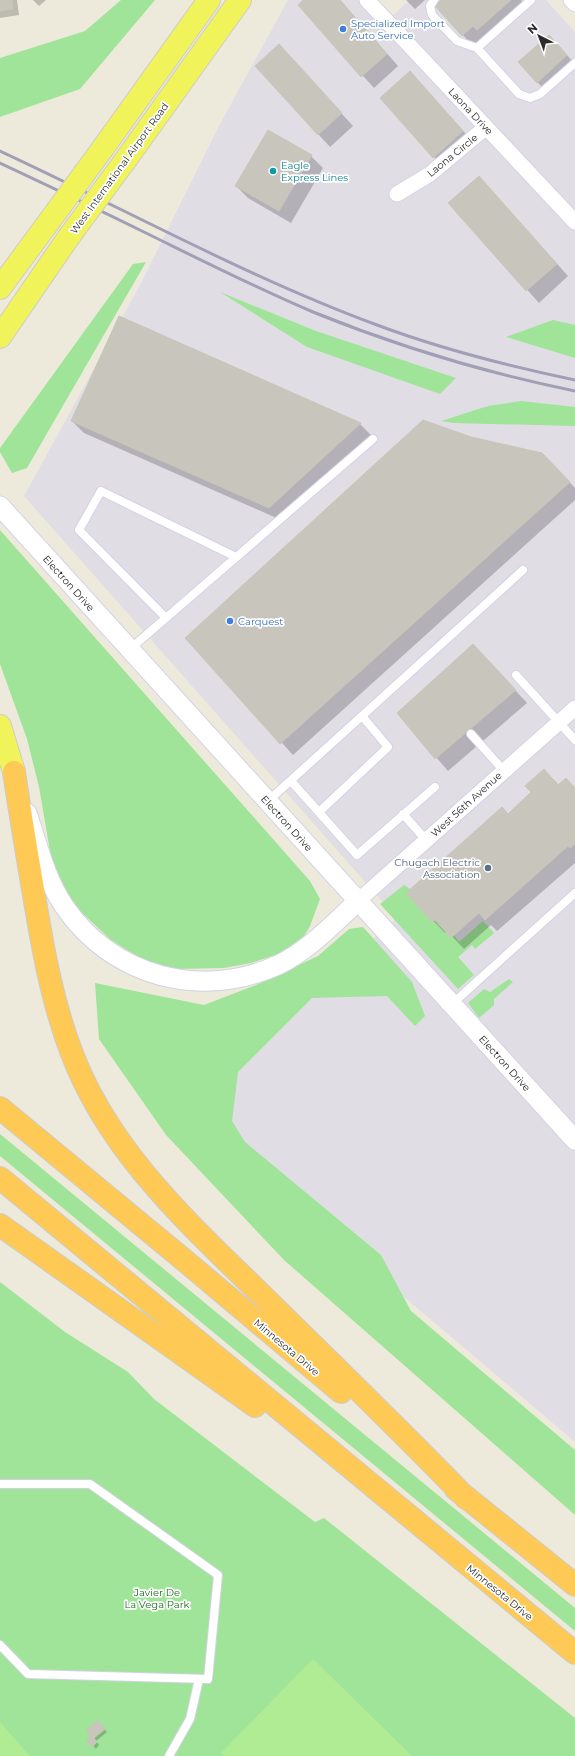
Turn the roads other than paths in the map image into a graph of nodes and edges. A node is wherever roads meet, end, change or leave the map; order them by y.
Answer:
1 (209, 0) edge
2 (240, 0) edge
3 (367, 0) edge
4 (434, 0) edge
5 (531, 0) edge
6 (571, 0) edge
7 (575, 4) edge
8 (477, 48) junction
9 (575, 63) edge
10 (485, 128) junction
11 (397, 194) dead end
12 (575, 222) edge
13 (0, 288) edge
14 (0, 337) edge
15 (373, 439) dead end
16 (0, 506) edge
17 (236, 557) junction
18 (523, 570) dead end
19 (166, 618) junction
20 (129, 650) junction
21 (516, 675) dead end
22 (575, 708) edge
23 (362, 716) junction
24 (559, 722) junction
25 (0, 726) edge
26 (471, 734) dead end
27 (575, 740) edge
28 (504, 771) junction
29 (14, 772) junction
30 (291, 781) junction
31 (435, 787) dead end
32 (268, 802) junction
33 (318, 812) junction
34 (403, 814) junction
35 (426, 840) junction
36 (575, 893) edge
37 (358, 901) junction
38 (452, 1004) junction
39 (0, 1108) edge
40 (575, 1140) edge
41 (0, 1178) edge
42 (0, 1225) edge
43 (0, 1484) edge
44 (466, 1498) junction
45 (440, 1542) junction
46 (575, 1585) edge
47 (0, 1645) edge
48 (575, 1653) edge
49 (199, 1679) junction
50 (169, 1756) edge

1 - 13 main road, bridge
2 - 14 main road, West International Airport Road, bridge
3 - 10 street, Laona Drive
4 - 8 lane
5 - 8 lane
6 - 7 street
8 - 9 lane
10 - 11 street, Laona Circle
10 - 12 street, Laona Drive
15 - 17 lane
16 - 20 street, Electron Drive
17 - 19 lane
17 - 19 lane
18 - 23 lane
19 - 20 lane
20 - 32 street, Electron Drive
21 - 24 lane
22 - 24 street, West 56th Avenue
23 - 30 lane
23 - 33 lane
24 - 27 lane
24 - 28 street, West 56th Avenue
25 - 29 main road
26 - 28 lane
28 - 35 street, West 56th Avenue
29 - 37 street
29 - 44 highway
30 - 32 lane
30 - 33 lane
31 - 34 lane
32 - 37 street, Electron Drive
33 - 34 lane
34 - 35 lane
35 - 37 street, West 56th Avenue
36 - 38 lane
37 - 38 street, Electron Drive
38 - 40 street, Electron Drive
39 - 44 highway, Minnesota Drive
41 - 45 highway, Minnesota Drive
42 - 45 highway
43 - 49 lane
44 - 46 highway, Minnesota Drive
45 - 48 highway, Minnesota Drive
47 - 49 lane
49 - 50 lane

